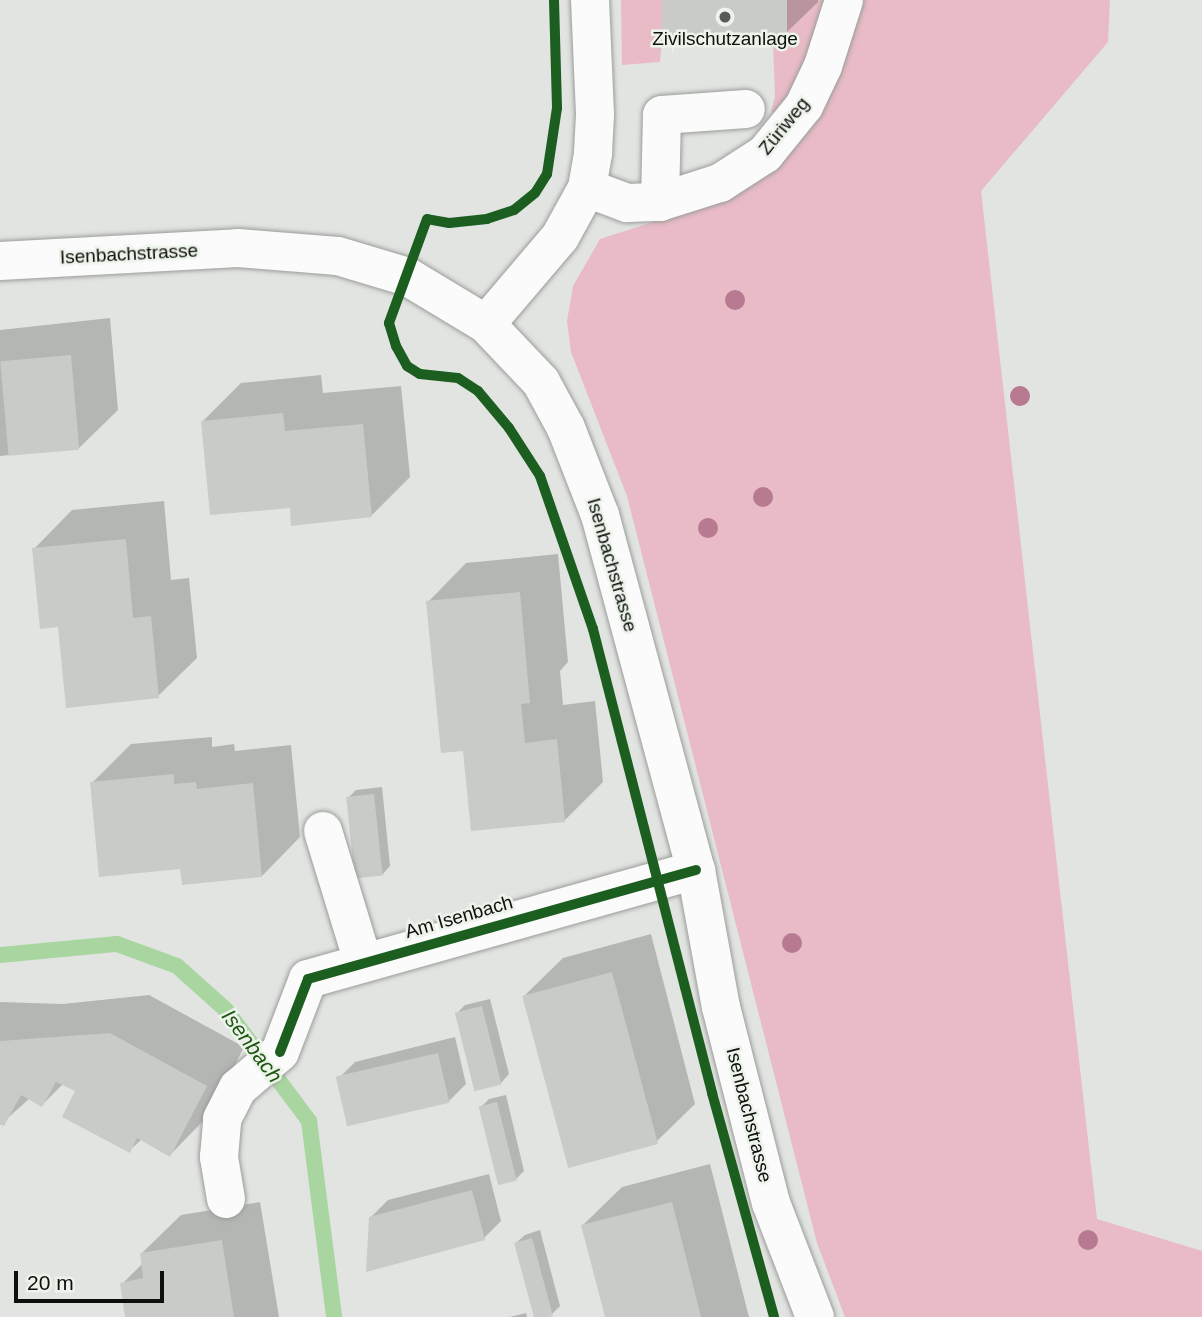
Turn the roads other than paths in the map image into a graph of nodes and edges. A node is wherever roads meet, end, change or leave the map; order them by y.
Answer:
1 (590, 0) edge
2 (844, 0) edge
3 (746, 109) dead end
4 (587, 188) junction
5 (660, 202) junction
6 (0, 261) edge
7 (486, 324) junction
8 (323, 831) dead end
9 (696, 870) junction
10 (363, 962) junction
11 (226, 1199) dead end
12 (815, 1317) edge

1 - 4 main road
2 - 5 main road, Züriweg
3 - 5 main road
4 - 5 main road, Züriweg
4 - 7 main road
6 - 7 main road, Isenbachstrasse
7 - 9 main road, Isenbachstrasse
8 - 10 main road
9 - 10 main road, Am Isenbach
9 - 12 main road, Isenbachstrasse
10 - 11 main road, Am Isenbach

